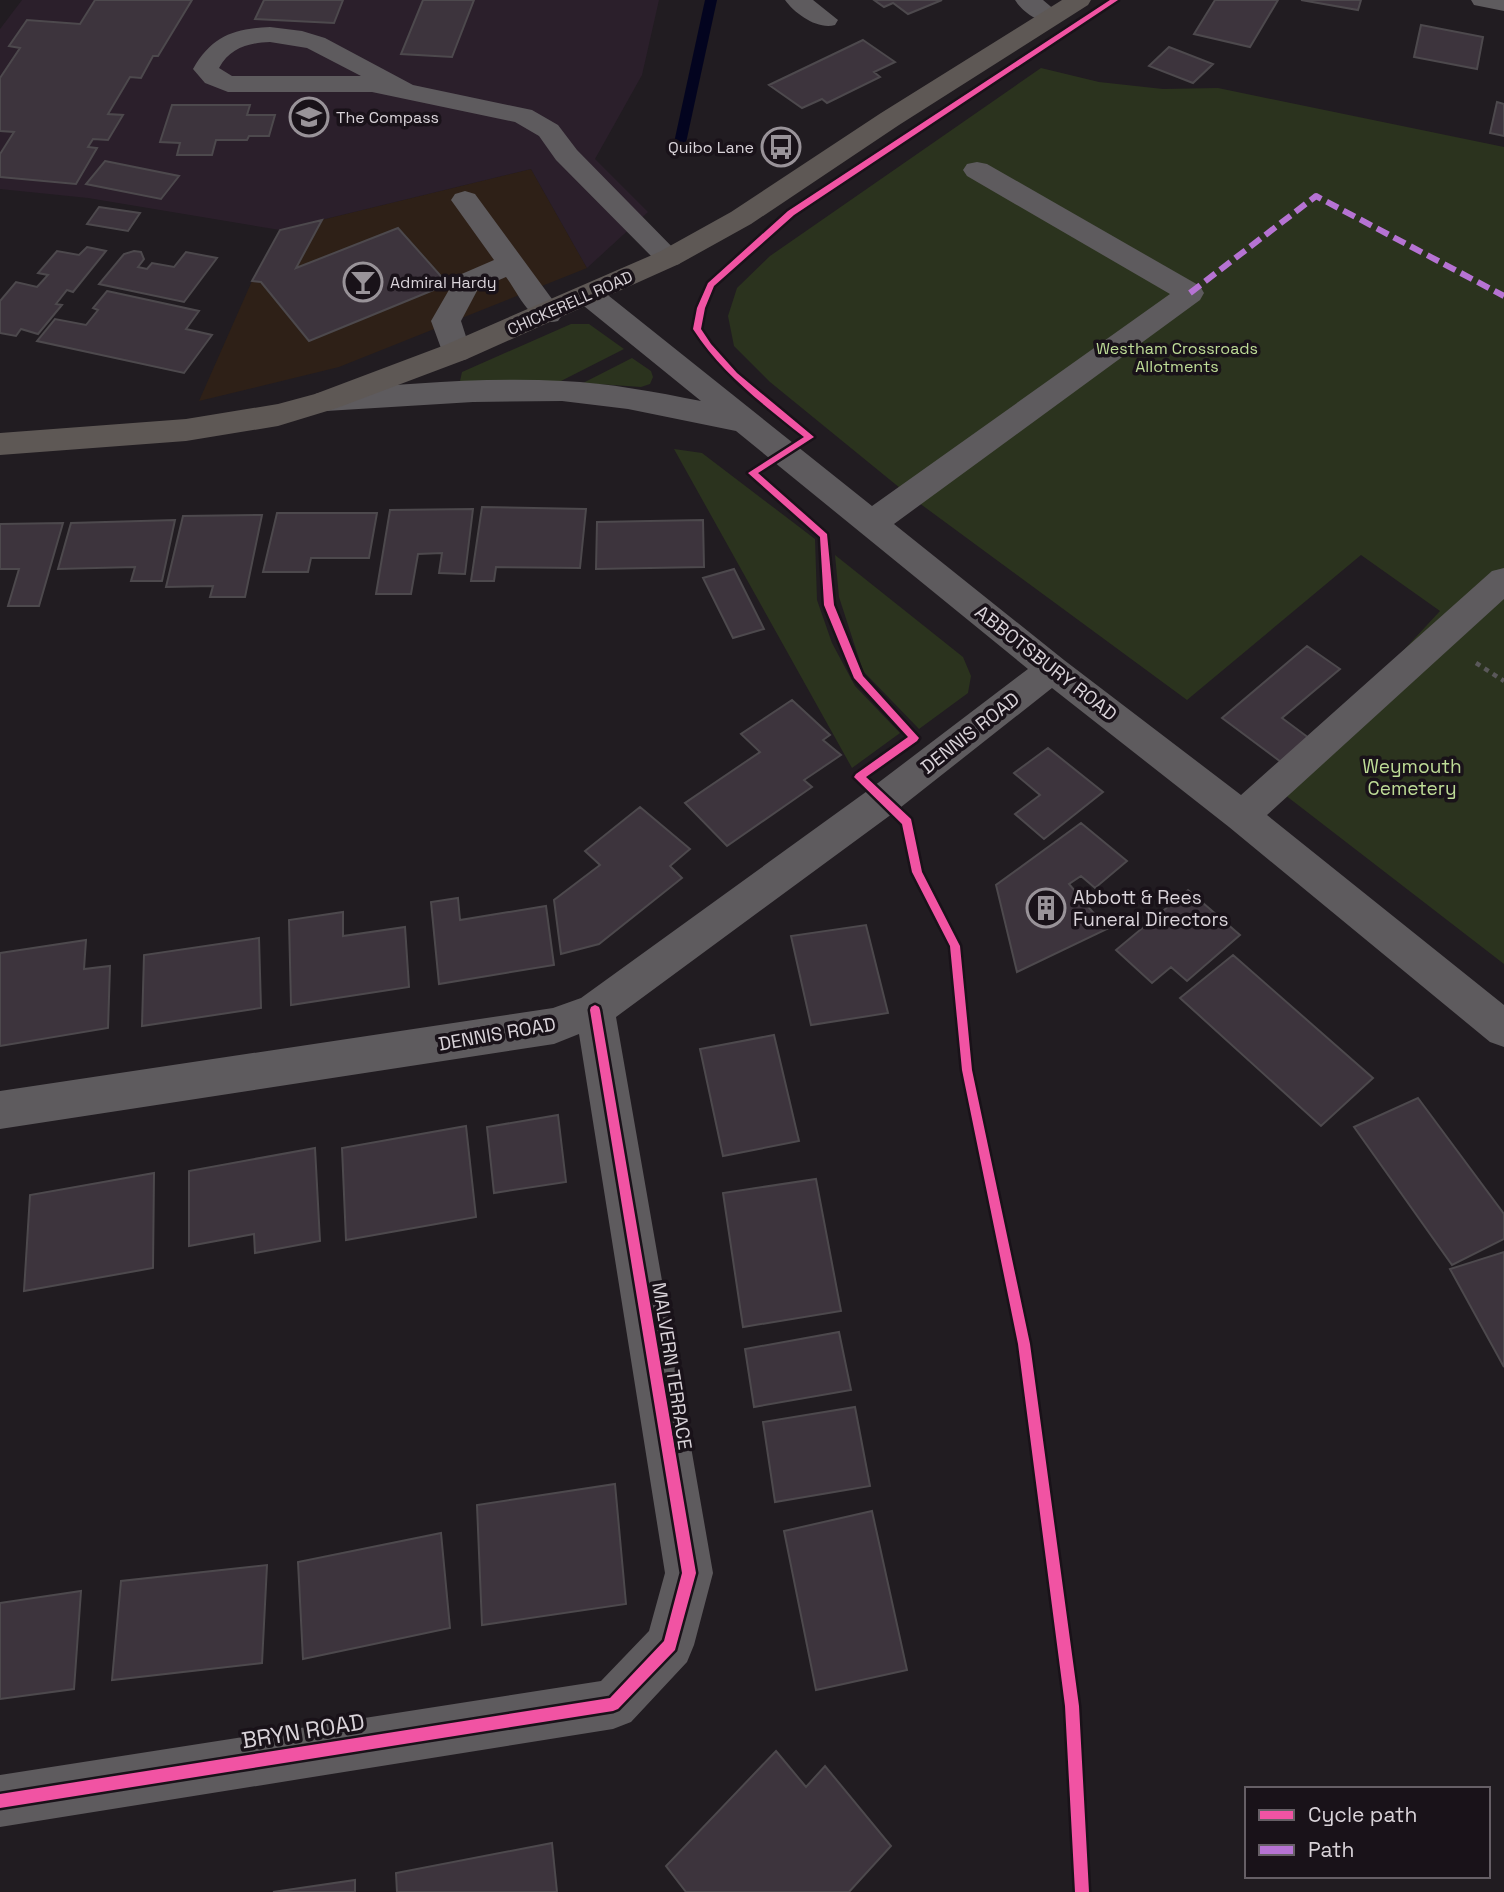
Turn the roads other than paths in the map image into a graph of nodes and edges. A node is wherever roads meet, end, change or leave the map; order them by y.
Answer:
1 (797, 0) edge
2 (1027, 0) edge
3 (1079, 0) edge
4 (1483, 0) edge
5 (1504, 4) edge
6 (1051, 17) junction
7 (826, 20) dead end
8 (403, 89) junction
9 (977, 170) dead end
10 (465, 200) dead end
11 (669, 258) junction
12 (511, 264) junction
13 (589, 295) junction
14 (548, 314) junction
15 (456, 352) junction
16 (326, 401) junction
17 (746, 422) junction
18 (0, 444) edge
19 (873, 523) junction
20 (1504, 580) edge
21 (1052, 670) junction
22 (1242, 816) junction
23 (596, 1010) junction
24 (1504, 1028) edge
25 (0, 1110) edge
26 (613, 1704) joint
27 (0, 1801) edge

1 - 7 street
2 - 6 street
3 - 6 main road, CHICKERELL ROAD
4 - 5 street
6 - 11 main road, CHICKERELL ROAD
8 - 8 street
8 - 11 street
9 - 19 street
10 - 12 street
11 - 13 main road, CHICKERELL ROAD
12 - 14 street
12 - 15 street
13 - 14 main road, CHICKERELL ROAD
13 - 17 street, ABBOTSBURY ROAD
14 - 15 main road, CHICKERELL ROAD
15 - 16 main road, CHICKERELL ROAD
16 - 17 street
16 - 18 main road, CHICKERELL ROAD
17 - 19 street, ABBOTSBURY ROAD
19 - 21 street, ABBOTSBURY ROAD
20 - 22 street
21 - 22 street, ABBOTSBURY ROAD
21 - 23 street, DENNIS ROAD
22 - 24 street, ABBOTSBURY ROAD
23 - 25 street, DENNIS ROAD
23 - 26 street, MALVERN TERRACE
26 - 27 street, BRYN ROAD

